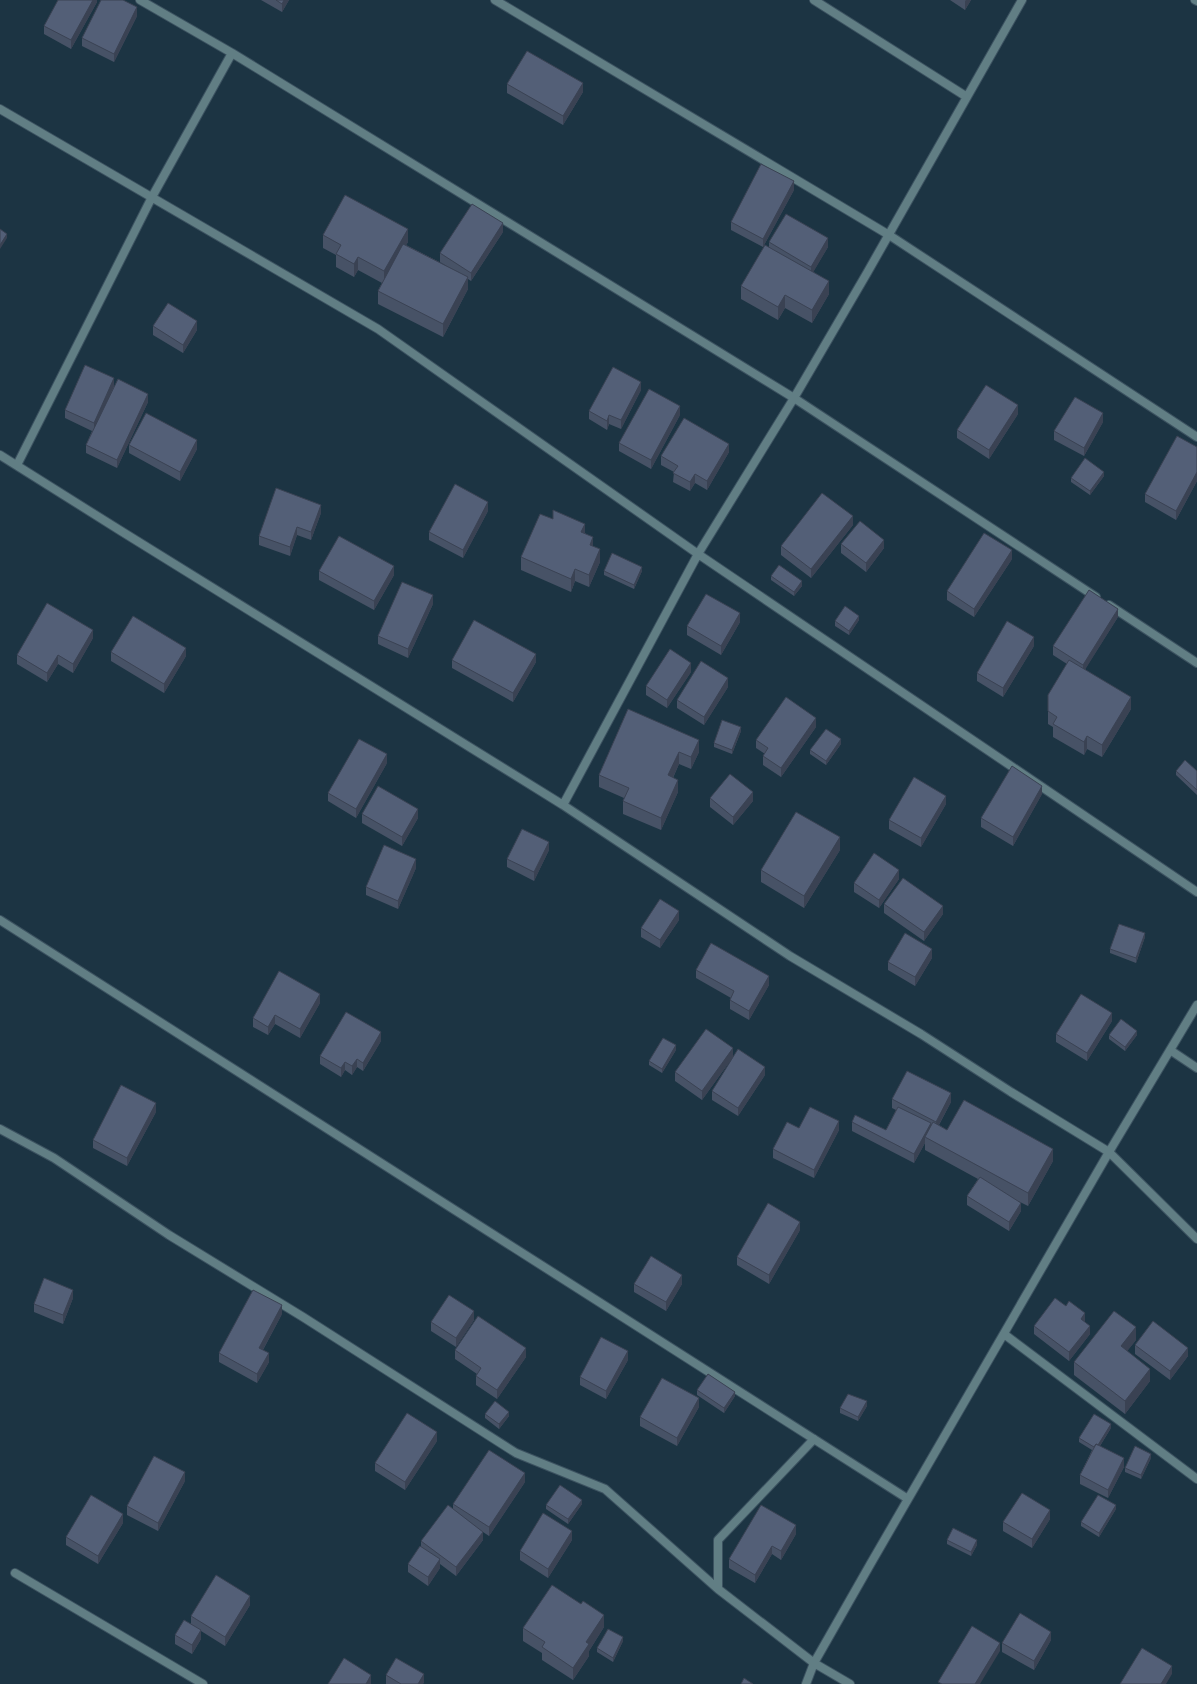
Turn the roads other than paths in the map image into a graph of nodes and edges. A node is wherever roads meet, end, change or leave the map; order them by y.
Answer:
1 (140, 0) edge
2 (495, 0) edge
3 (814, 0) edge
4 (1022, 0) edge
5 (232, 53) junction
6 (967, 97) junction
7 (0, 109) edge
8 (152, 197) junction
9 (889, 235) junction
10 (794, 398) junction
11 (1197, 437) edge
12 (0, 455) edge
13 (17, 465) junction
14 (698, 554) junction
15 (1197, 663) edge
16 (563, 805) junction
17 (1197, 892) edge
18 (0, 920) edge
19 (1197, 1005) edge
20 (1170, 1050) junction
21 (1197, 1068) edge
22 (0, 1129) edge
23 (1109, 1152) junction
24 (1197, 1239) edge
25 (1004, 1334) junction
26 (814, 1439) junction
27 (1197, 1479) edge
28 (908, 1499) junction
29 (15, 1573) dead end
30 (718, 1588) junction
31 (814, 1663) junction
32 (203, 1684) edge
33 (806, 1684) edge
34 (850, 1684) edge

1 - 5 street
2 - 9 street
3 - 6 street
4 - 6 street
5 - 8 street
5 - 10 street
6 - 9 street
7 - 8 street
8 - 13 street
8 - 14 street
9 - 10 street
9 - 11 street
10 - 14 street
10 - 15 street
12 - 13 street
13 - 16 street
14 - 16 street
14 - 17 street
16 - 23 street
18 - 26 street
19 - 20 street
20 - 21 street
20 - 23 street
22 - 30 street
23 - 24 street
23 - 25 street
25 - 27 street
25 - 28 street
26 - 28 street
26 - 30 street
28 - 31 street
29 - 32 street
30 - 31 street
31 - 33 street
31 - 34 street

